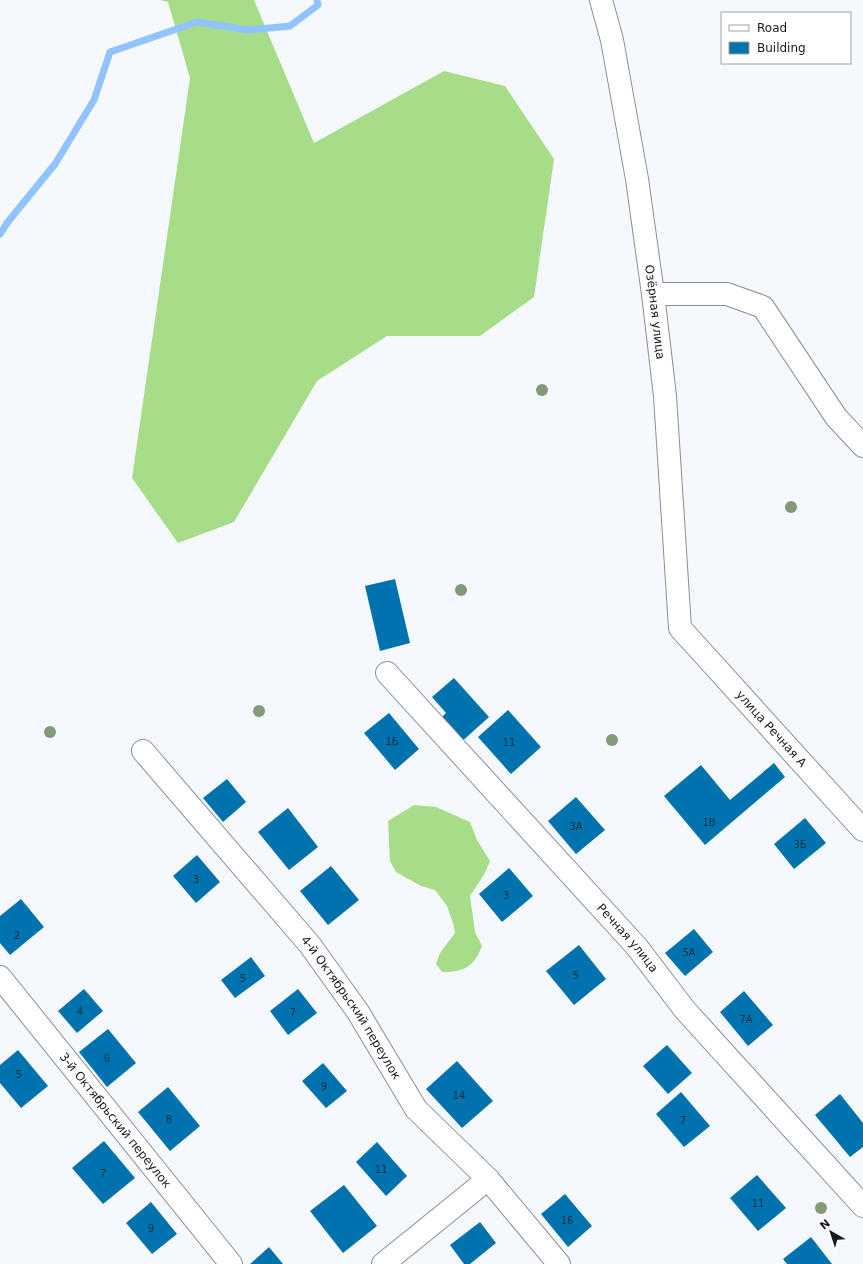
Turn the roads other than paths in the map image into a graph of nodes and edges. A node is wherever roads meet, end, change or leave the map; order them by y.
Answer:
1 (601, 0) edge
2 (653, 294) junction
3 (863, 446) edge
4 (680, 628) joint
5 (387, 673) dead end
6 (143, 751) dead end
7 (863, 830) edge
8 (0, 977) edge
9 (488, 1179) junction
10 (863, 1206) edge
11 (231, 1264) edge
12 (383, 1264) edge
13 (559, 1264) edge

1 - 2 lane, Озёрная улица
2 - 3 lane
2 - 4 lane, Озёрная улица
4 - 7 lane, улица Речная А
5 - 10 lane, Речная улица
6 - 9 lane, 4-й Октябрьский переулок
8 - 11 lane, 3-й Октябрьский переулок
9 - 12 lane
9 - 13 lane, 4-й Октябрьский переулок

